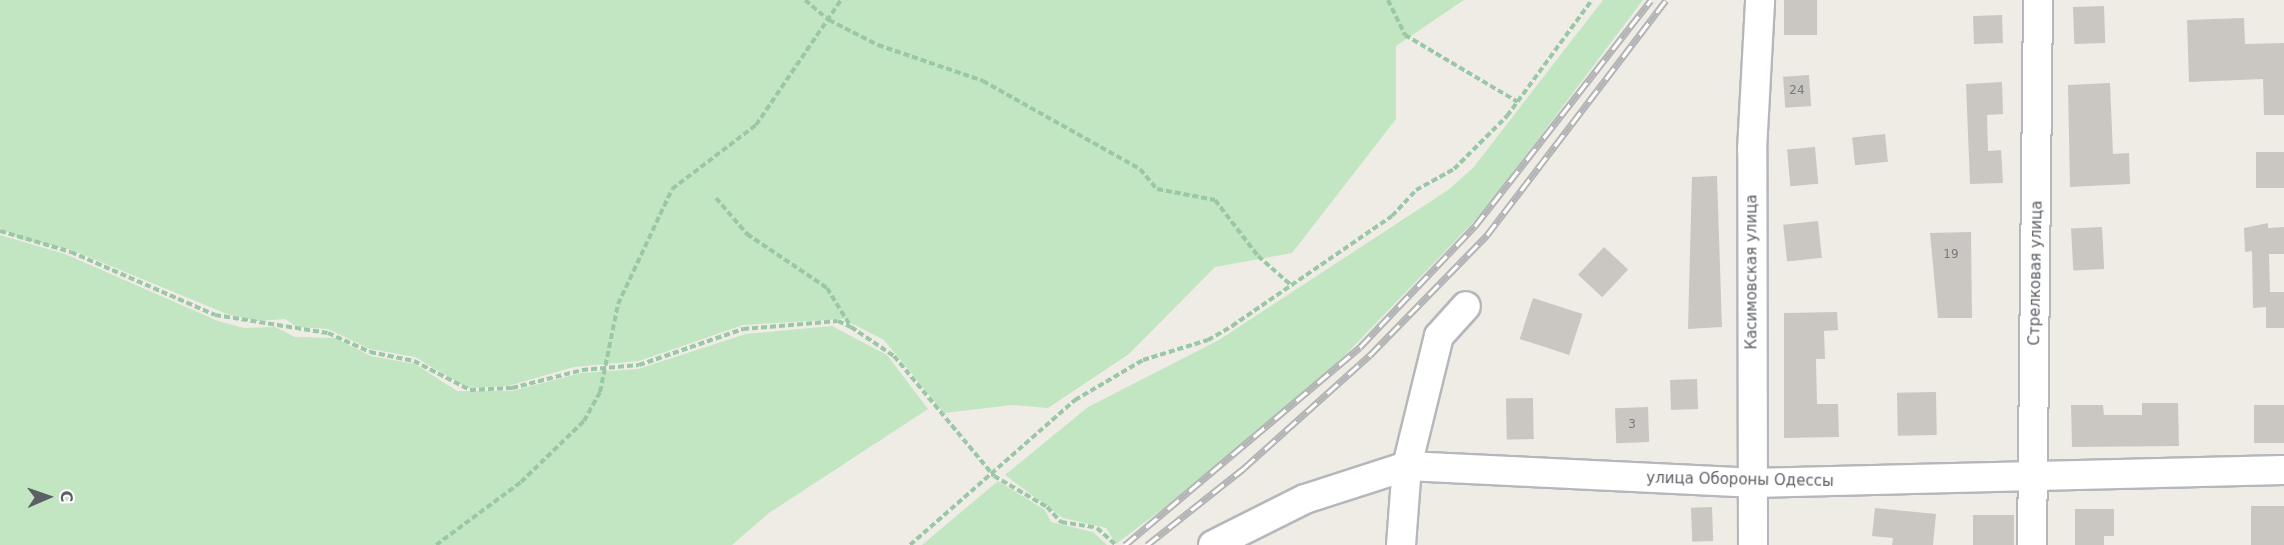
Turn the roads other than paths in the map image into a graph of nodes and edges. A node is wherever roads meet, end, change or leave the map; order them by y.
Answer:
1 (1760, 0) edge
2 (2038, 0) edge
3 (1466, 306) dead end
4 (1407, 466) junction
5 (2284, 470) edge
6 (2033, 478) junction
7 (1752, 483) junction
8 (1213, 545) edge
9 (1401, 545) edge
10 (1753, 545) edge
11 (2032, 545) edge

1 - 7 street, Касимовская улица
2 - 6 street, Стрелковая улица
3 - 4 street
4 - 7 street, улица Обороны Одессы
4 - 8 street, улица Обороны Одессы
4 - 9 street
5 - 6 street, улица Обороны Одессы
6 - 7 street, улица Обороны Одессы
6 - 11 street, Стрелковая улица
7 - 10 street, Касимовская улица

